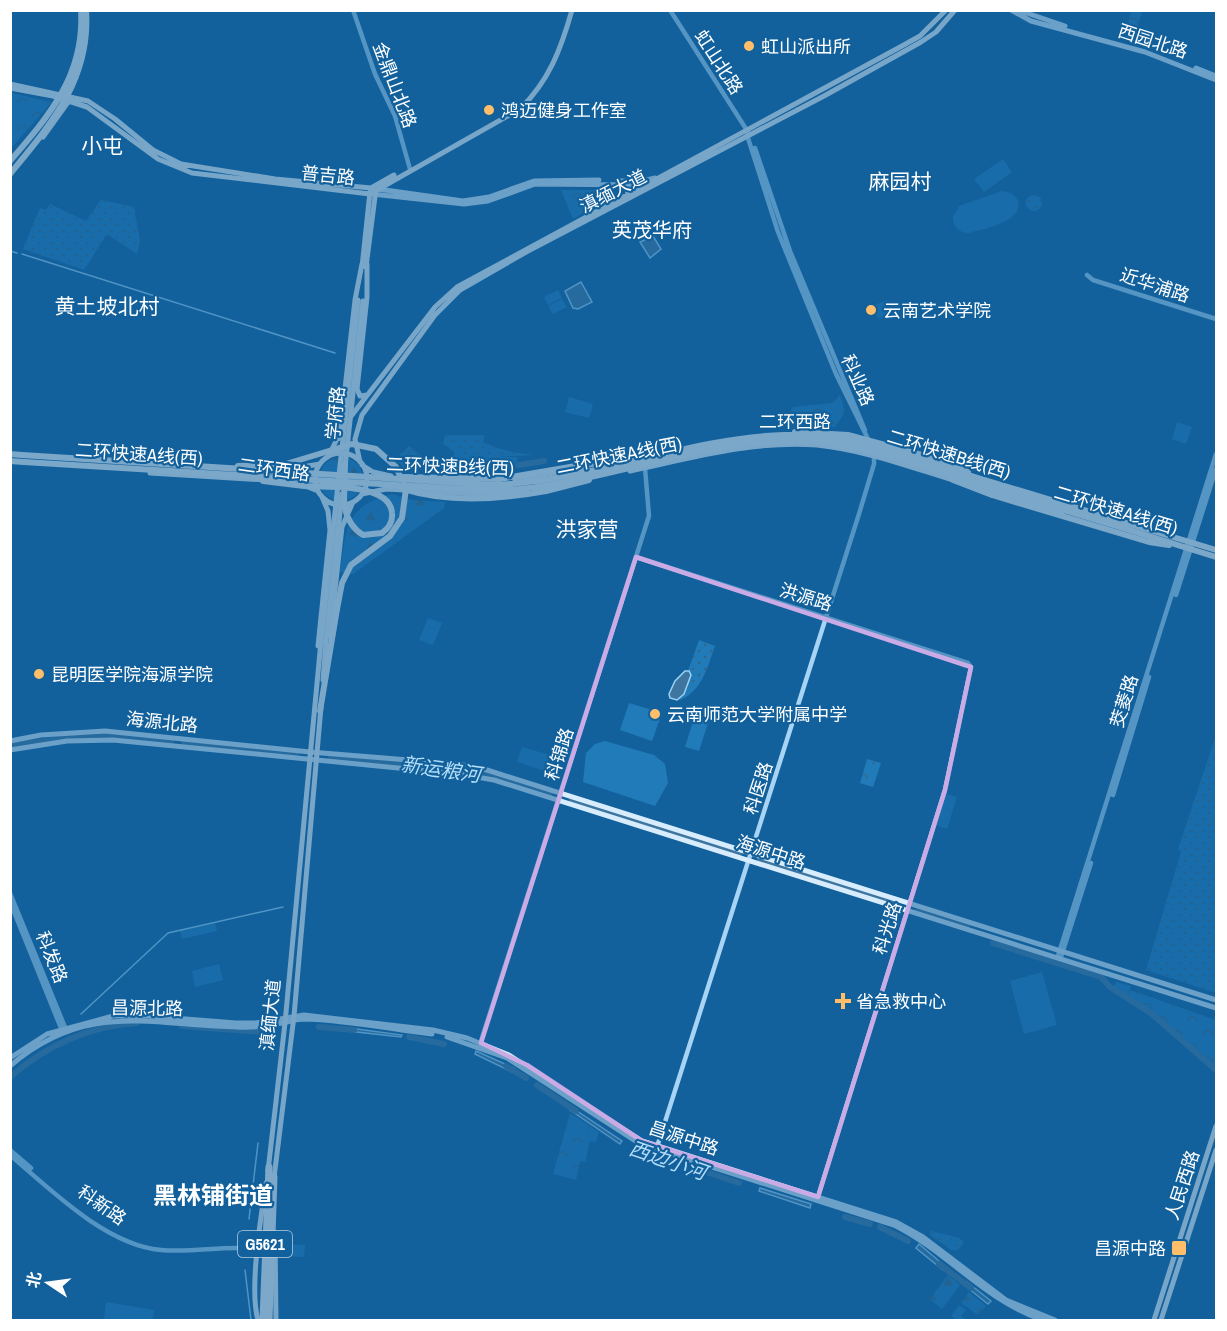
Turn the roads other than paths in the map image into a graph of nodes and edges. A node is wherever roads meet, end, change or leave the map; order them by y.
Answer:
1 (81, 10) edge
2 (87, 10) edge
3 (353, 10) edge
4 (572, 10) edge
5 (670, 10) edge
6 (946, 10) edge
7 (955, 10) edge
8 (1011, 10) edge
9 (1018, 10) edge
10 (1050, 24) junction
11 (1216, 78) edge
12 (10, 84) edge
13 (10, 88) edge
14 (59, 96) junction
15 (71, 99) junction
16 (47, 123) junction
17 (747, 133) junction
18 (10, 158) edge
19 (409, 168) junction
20 (10, 173) edge
21 (660, 179) junction
22 (618, 182) junction
23 (626, 185) junction
24 (645, 185) junction
25 (373, 191) junction
26 (628, 193) junction
27 (622, 199) junction
28 (364, 264) junction
29 (1087, 275) dead end
30 (361, 301) junction
31 (1216, 319) edge
32 (346, 381) junction
33 (357, 382) junction
34 (369, 394) junction
35 (762, 437) junction
36 (338, 439) junction
37 (869, 443) junction
38 (10, 454) edge
39 (1216, 454) edge
40 (874, 456) junction
41 (328, 457) junction
42 (654, 457) junction
43 (10, 462) edge
44 (320, 464) junction
45 (361, 464) junction
46 (345, 465) junction
47 (189, 466) junction
48 (919, 466) junction
49 (641, 467) junction
50 (276, 469) junction
51 (1216, 469) edge
52 (968, 472) junction
53 (231, 475) junction
54 (404, 477) junction
55 (275, 481) junction
56 (403, 489) junction
57 (318, 491) junction
58 (362, 494) junction
59 (322, 497) junction
60 (353, 502) junction
61 (330, 527) junction
62 (342, 527) junction
63 (1169, 545) junction
64 (1190, 545) junction
65 (1216, 554) edge
66 (636, 557) junction
67 (826, 617) junction
68 (324, 641) junction
69 (968, 663) joint
70 (317, 711) junction
71 (10, 741) edge
72 (10, 750) edge
73 (310, 752) junction
74 (317, 753) junction
75 (309, 760) junction
76 (316, 760) junction
77 (561, 792) junction
78 (559, 801) junction
79 (752, 853) junction
80 (749, 861) junction
81 (10, 893) edge
82 (10, 902) edge
83 (910, 903) junction
84 (906, 912) junction
85 (1061, 954) junction
86 (1216, 1000) edge
87 (1216, 1008) edge
88 (294, 1018) junction
89 (285, 1021) junction
90 (65, 1031) junction
91 (480, 1045) junction
92 (10, 1058) edge
93 (10, 1066) edge
94 (1216, 1126) edge
95 (657, 1148) junction
96 (10, 1150) edge
97 (1216, 1150) edge
98 (10, 1155) edge
99 (269, 1167) junction
100 (274, 1177) junction
101 (818, 1198) junction
102 (258, 1249) junction
103 (192, 1250) junction
104 (258, 1320) edge
105 (263, 1320) edge
106 (269, 1320) edge
107 (276, 1320) edge
108 (1043, 1320) edge
109 (1055, 1320) edge
110 (1154, 1320) edge
111 (1161, 1320) edge

1 - 16 highway, bridge
2 - 16 highway, bridge
3 - 19 street, 金鼎山北路
4 - 19 main road
5 - 17 street, 虹山北路
6 - 17 main road, 滇缅大道
7 - 17 main road, 滇缅大道
8 - 10 main road, 西园北路
9 - 10 main road, 西园北路
10 - 11 main road, 西园北路
12 - 14 main road, 普吉路
13 - 14 main road, 普吉路
14 - 15 main road, 普吉路
14 - 18 main road
15 - 20 main road
15 - 25 main road, 普吉路
16 - 18 highway, bridge
16 - 20 highway, bridge
17 - 21 main road, 滇缅大道
17 - 37 street, 科业路
19 - 25 main road
21 - 22 main road, 普吉路
21 - 24 main road, 滇缅大道
21 - 27 main road, 滇缅大道
22 - 23 main road, 普吉路
22 - 25 main road, 普吉路
22 - 27 main road
23 - 24 main road, 普吉路
23 - 26 main road
24 - 26 main road, 滇缅大道
25 - 28 main road, 学府路
26 - 27 main road, 滇缅大道
27 - 34 main road, 滇缅大道
27 - 45 main road, 滇缅大道
28 - 30 main road, 学府路
28 - 32 main road, 学府路
28 - 33 main road
29 - 31 street, 近华浦路
30 - 46 main road, 学府路, bridge
30 - 68 main road, 学府路, bridge
32 - 33 main road
32 - 36 main road, 学府路
33 - 34 main road
34 - 36 main road, 滇缅大道
35 - 42 highway, 二环快速B线(西), bridge
35 - 52 highway, bridge
35 - 65 highway, 二环快速B线(西), bridge
36 - 41 main road, 学府路
37 - 40 street
37 - 52 main road, 二环西路
37 - 54 main road, 二环西路
38 - 47 highway, 二环快速B线(西), bridge
38 - 50 main road, 二环西路
39 - 64 street, 茭菱路
40 - 49 main road, 二环西路
40 - 63 main road, 二环西路
40 - 67 street, 科医路
41 - 44 main road
41 - 45 main road
42 - 47 highway, 二环快速B线(西), bridge
42 - 54 highway, bridge
43 - 53 highway, 二环快速A线(西), bridge
43 - 55 main road, 二环西路
44 - 50 main road, 二环西路
44 - 57 main road
45 - 54 main road, 二环西路
45 - 58 main road
46 - 53 highway, bridge
46 - 68 main road, 学府路, bridge
47 - 70 highway, bridge
48 - 49 highway, 二环快速A线(西), bridge
48 - 63 highway, bridge
48 - 65 highway, 二环快速A线(西), bridge
49 - 53 highway, 二环快速A线(西), bridge
49 - 56 main road, 二环西路
49 - 56 highway, bridge
49 - 66 street, 科锦路
50 - 55 main road
51 - 64 street, 茭菱路
52 - 64 main road, 二环西路
54 - 56 main road
55 - 57 main road, 二环西路
56 - 58 main road, 二环西路
57 - 59 main road
58 - 60 main road
59 - 60 main road
59 - 61 main road, 滇缅大道
60 - 62 main road, 滇缅大道
61 - 62 main road
61 - 70 main road, 滇缅大道
62 - 70 main road, 滇缅大道
63 - 64 main road, 二环西路
64 - 65 main road
64 - 65 main road
64 - 65 main road, bridge
64 - 85 street, 茭菱路
66 - 67 street, 洪源路
66 - 77 street, 科锦路
67 - 69 street, 洪源路
67 - 79 street, 科医路
68 - 70 main road, 滇缅大道
69 - 83 street, 科光路
70 - 73 main road, 滇缅大道
70 - 74 main road, 滇缅大道
71 - 73 main road, 海源北路
72 - 75 main road, 海源北路
73 - 74 main road, 海源中路
73 - 75 main road, 滇缅大道
74 - 76 main road, 滇缅大道
74 - 77 main road, 海源中路
75 - 76 main road, 海源中路
75 - 89 main road, 滇缅大道
76 - 78 main road, 海源中路
76 - 88 main road, 滇缅大道
77 - 78 street, 科锦路
77 - 79 main road, 海源中路
78 - 80 main road, 海源中路
78 - 91 street, 科锦路
79 - 80 street, 科医路
79 - 83 main road, 海源中路
80 - 84 main road, 海源中路
80 - 95 street, 科医路
81 - 90 street, 科发路
82 - 90 street, 科发路
83 - 84 street, 科光路
83 - 85 main road, 海源中路
84 - 85 main road, 海源中路
84 - 101 street, 科光路
85 - 86 main road, 海源中路
85 - 87 main road, 海源中路
88 - 89 main road, 昌源北路
88 - 91 main road, 昌源中路
88 - 100 main road, 滇缅大道
89 - 90 main road, 昌源北路
89 - 99 main road, 滇缅大道
90 - 92 main road, 昌源北路
90 - 93 main road, 昌源北路
91 - 95 main road, 昌源中路
94 - 110 main road, 人民西路
95 - 101 main road, 昌源中路
96 - 103 street, 科新路
97 - 111 main road, 人民西路
98 - 103 street, 科新路
99 - 102 main road, 滇缅大道
99 - 105 highway, G5621
100 - 106 highway, G5621
100 - 107 main road, 滇缅大道
101 - 108 main road, 昌源中路
101 - 109 main road, 昌源中路
102 - 103 street, 科新路
102 - 104 main road, 滇缅大道

